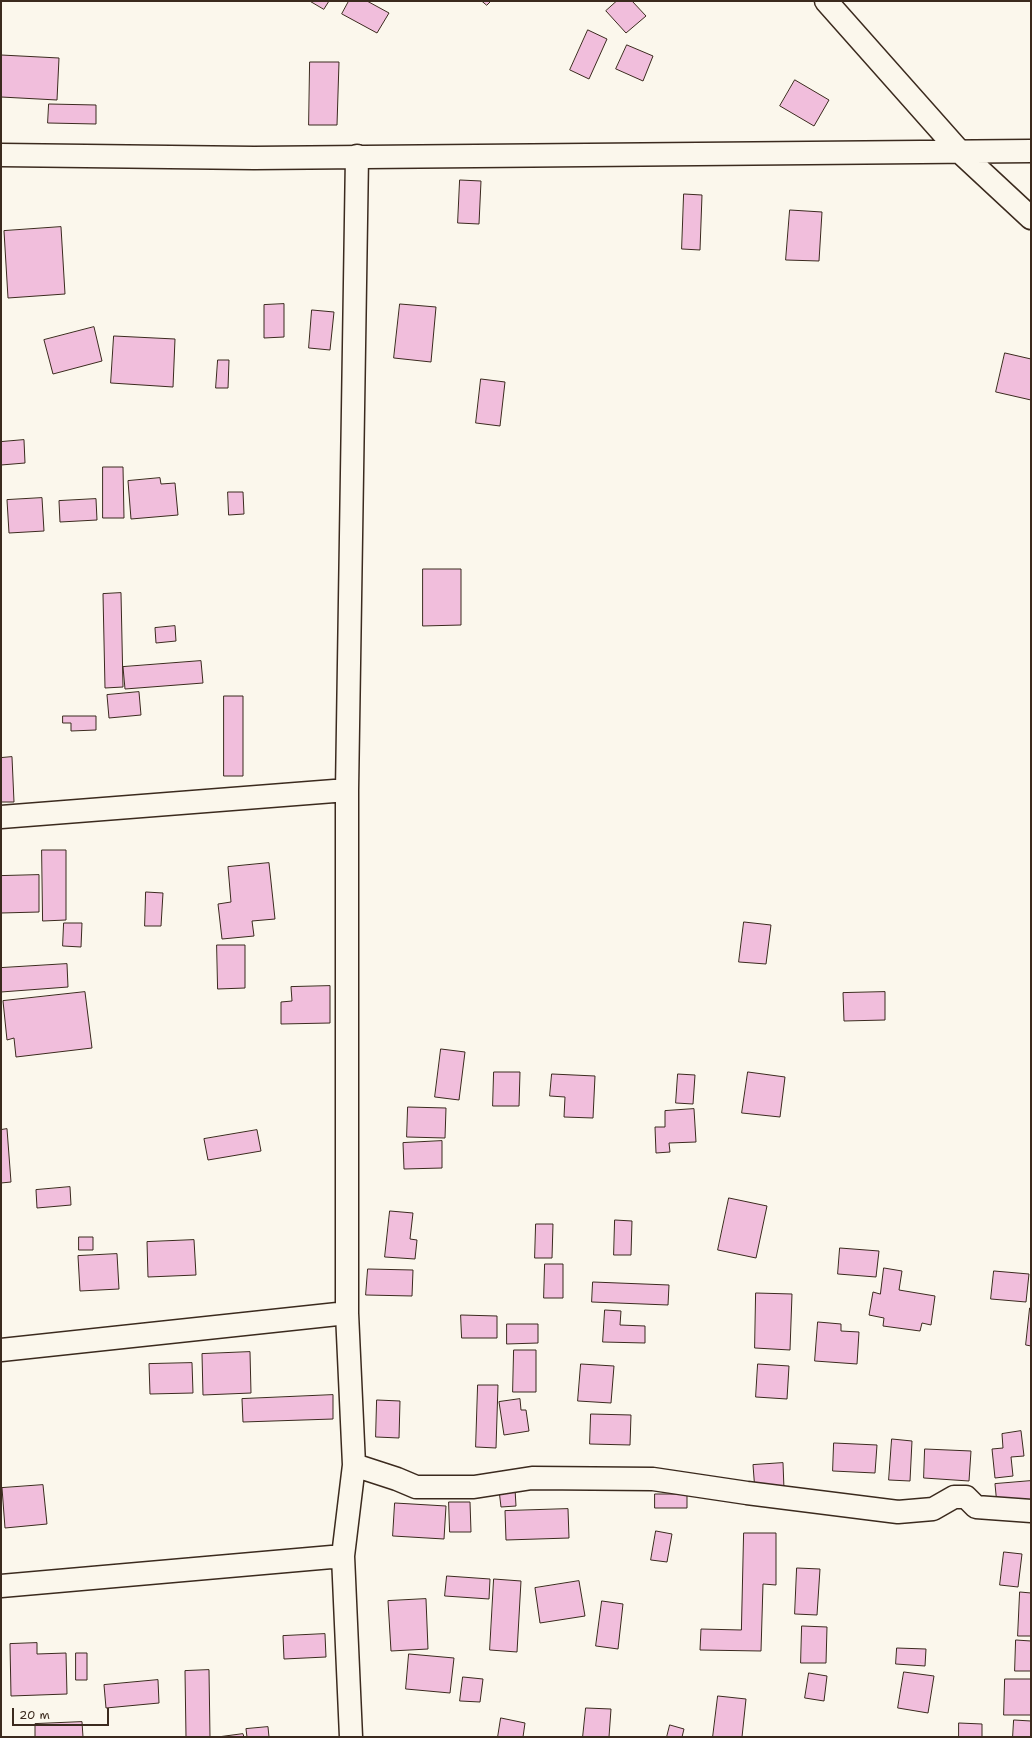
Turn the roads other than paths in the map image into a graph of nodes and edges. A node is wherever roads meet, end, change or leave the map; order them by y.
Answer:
1 (826, 1) edge
2 (1031, 151) edge
3 (960, 152) junction
4 (1, 155) edge
5 (357, 156) junction
6 (1031, 218) edge
7 (347, 790) junction
8 (1, 817) edge
9 (347, 1313) junction
10 (1, 1350) edge
11 (354, 1465) junction
12 (1031, 1511) edge
13 (343, 1556) junction
14 (1, 1586) edge
15 (352, 1737) edge

1 - 3 street
2 - 3 street
3 - 5 street
3 - 6 street
4 - 5 street
5 - 7 street
7 - 8 street
7 - 9 street
9 - 10 street
9 - 11 street
11 - 12 street
11 - 13 street
13 - 14 street
13 - 15 street

